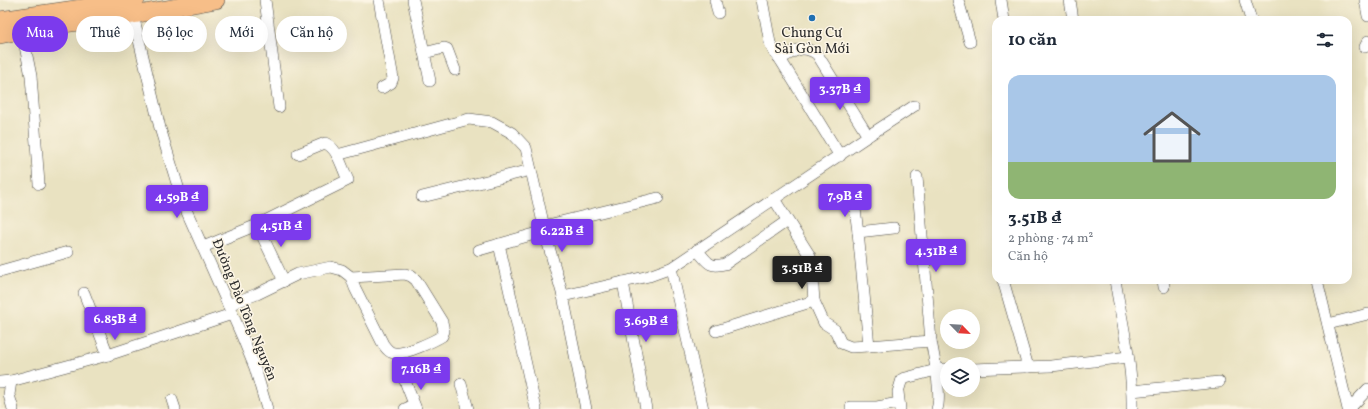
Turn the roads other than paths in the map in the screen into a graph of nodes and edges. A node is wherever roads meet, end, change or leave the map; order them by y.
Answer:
1 (216, 0) edge
2 (265, 0) edge
3 (379, 0) edge
4 (413, 0) edge
5 (715, 0) edge
6 (762, 0) edge
7 (958, 0) edge
8 (1001, 0) edge
9 (1070, 0) edge
10 (1245, 0) edge
11 (1365, 0) edge
12 (132, 4) edge
13 (718, 13) dead end
14 (1003, 16) edge
15 (1072, 16) edge
16 (1250, 16) edge
17 (1368, 16) edge
18 (0, 20) edge
19 (68, 20) edge
20 (12, 33) edge
21 (0, 35) edge
22 (970, 42) dead end
23 (26, 52) edge
24 (424, 53) junction
25 (780, 59) junction
26 (455, 70) dead end
27 (430, 81) dead end
28 (382, 88) dead end
29 (914, 106) dead end
30 (279, 107) dead end
31 (868, 136) junction
32 (298, 154) dead end
33 (337, 155) junction
34 (840, 156) junction
35 (531, 170) junction
36 (917, 178) dead end
37 (38, 184) dead end
38 (422, 197) dead end
39 (658, 198) dead end
40 (774, 199) junction
41 (854, 201) dead end
42 (787, 221) junction
43 (257, 225) junction
44 (544, 228) junction
45 (894, 228) dead end
46 (858, 232) junction
47 (499, 244) junction
48 (203, 247) junction
49 (479, 250) dead end
50 (697, 250) junction
51 (68, 252) dead end
52 (671, 268) junction
53 (0, 271) edge
54 (351, 276) junction
55 (284, 282) junction
56 (623, 282) junction
57 (1004, 284) edge
58 (1116, 284) edge
59 (1318, 284) edge
60 (84, 293) dead end
61 (563, 296) junction
62 (814, 301) junction
63 (230, 310) junction
64 (1368, 314) edge
65 (1328, 324) junction
66 (716, 331) dead end
67 (931, 341) junction
68 (869, 346) junction
69 (108, 355) junction
70 (1128, 356) junction
71 (940, 367) edge
72 (1028, 367) junction
73 (980, 369) edge
74 (940, 370) edge
75 (940, 380) edge
76 (405, 381) dead end
77 (6, 382) edge
78 (1219, 382) dead end
79 (461, 384) dead end
80 (1368, 389) edge
81 (1132, 392) junction
82 (899, 406) edge
83 (412, 408) edge
84 (12, 409) edge
85 (267, 409) edge
86 (468, 409) edge
87 (536, 409) edge
88 (586, 409) edge
89 (646, 409) edge
90 (704, 409) edge
91 (851, 409) edge
92 (937, 409) edge
93 (1132, 409) edge
94 (1348, 409) edge

1 - 12 main road
2 - 30 street
3 - 28 street
4 - 24 street
5 - 13 street
6 - 25 street
7 - 22 street
8 - 14 street
9 - 15 street
10 - 16 street
11 - 17 street
12 - 18 main road
12 - 19 main road
12 - 48 street, Đường Đào Tông Nguyên
20 - 21 main road
23 - 37 street
24 - 26 street
24 - 27 street
25 - 31 street
25 - 34 street
29 - 31 street
31 - 34 street
32 - 33 street
33 - 35 street
33 - 43 street
34 - 40 street
35 - 38 street
35 - 44 street
36 - 67 street
39 - 44 street
40 - 42 street
40 - 50 street
41 - 46 street
42 - 50 street
42 - 62 street
43 - 48 street
43 - 55 street
44 - 47 street
44 - 61 street
45 - 46 street
46 - 68 street
47 - 49 street
47 - 87 street
48 - 63 street, Đường Đào Tông Nguyên
50 - 52 street
51 - 53 street
52 - 56 street
52 - 90 street
54 - 54 street
54 - 55 street
55 - 63 street
56 - 61 street
56 - 89 street
57 - 72 street
58 - 70 street
59 - 65 street
60 - 69 street
61 - 88 street
62 - 66 street
62 - 68 street
63 - 69 street
63 - 85 street, Đường Đào Tông Nguyên
64 - 65 street
65 - 94 street
67 - 68 street
67 - 71 street
69 - 77 street
70 - 72 street
70 - 81 street
72 - 73 street
74 - 82 street
75 - 92 street
76 - 83 street
77 - 84 street
78 - 81 street
79 - 86 street
80 - 94 street
81 - 93 street
82 - 91 street

